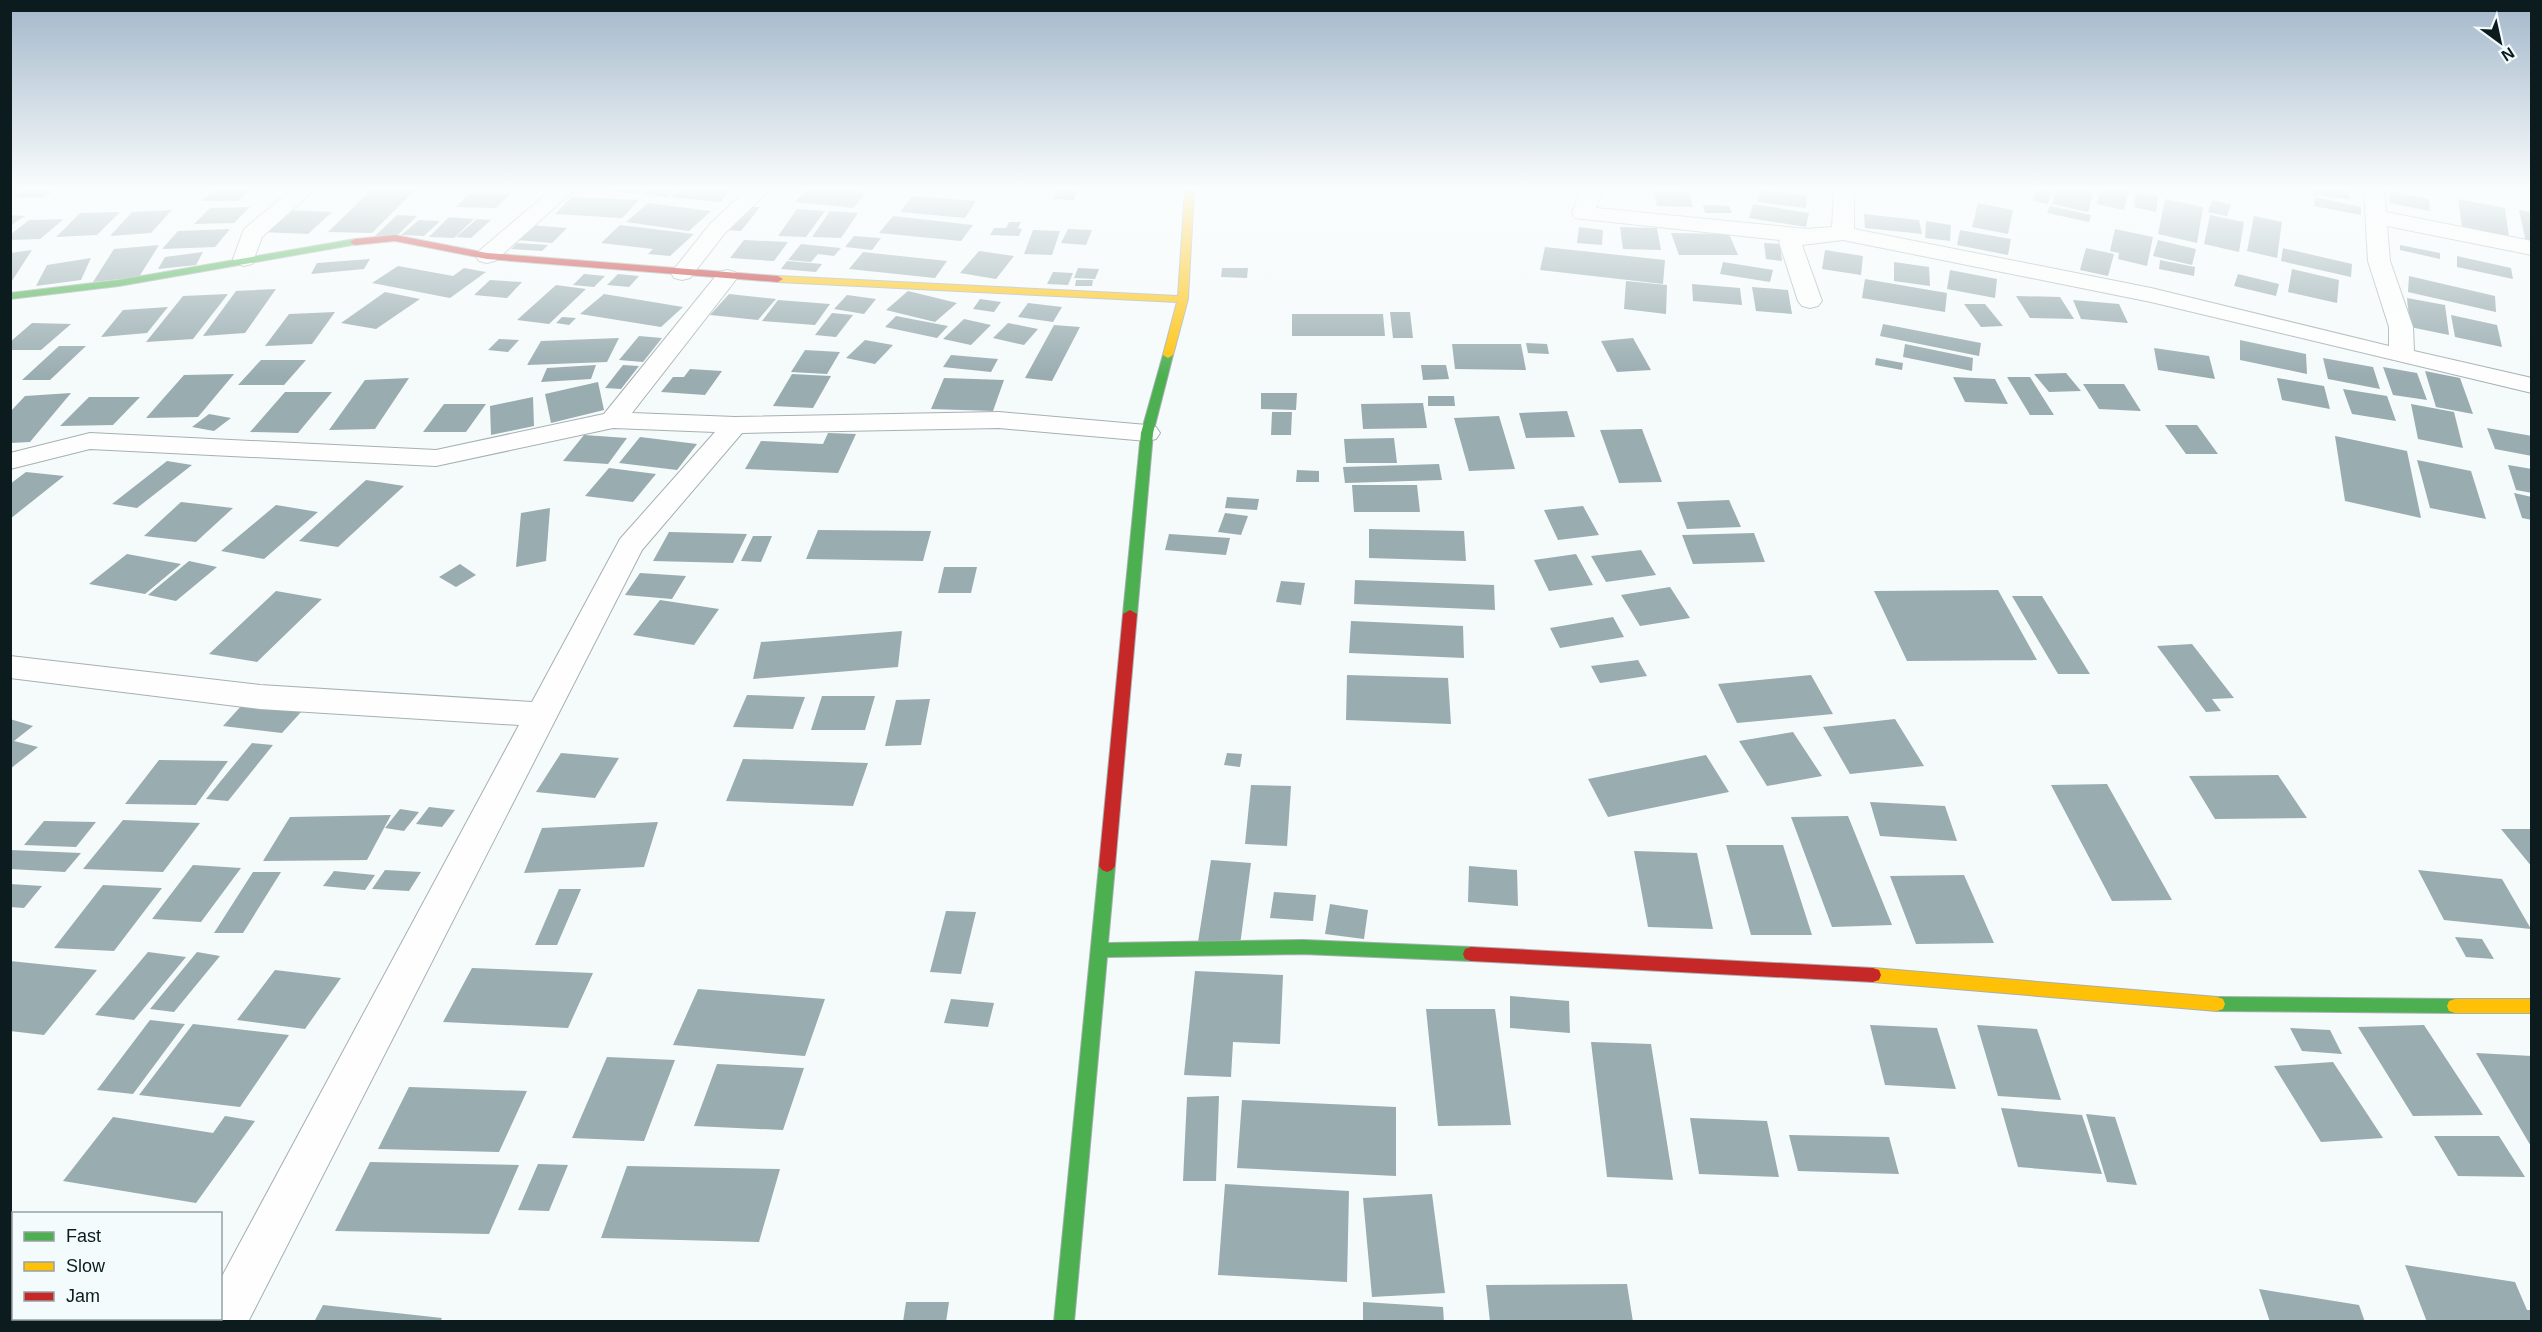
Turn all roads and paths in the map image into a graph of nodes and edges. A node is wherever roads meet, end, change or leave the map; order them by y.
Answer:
1 (246, 252) edge
2 (285, 252) edge
3 (468, 252) edge
4 (492, 252) edge
5 (697, 252) edge
6 (1186, 252) edge
7 (1793, 252) edge
8 (1938, 252) edge
9 (2379, 252) edge
10 (488, 256) junction
11 (244, 259) junction
12 (682, 273) junction
13 (727, 277) junction
14 (10, 296) edge
15 (1183, 299) junction
16 (1810, 301) dead end
17 (2402, 356) junction
18 (2532, 386) edge
19 (613, 420) junction
20 (735, 425) junction
21 (1147, 433) junction
22 (10, 461) edge
23 (10, 667) edge
24 (541, 714) junction
25 (1099, 950) junction
26 (2532, 1006) edge
27 (223, 1322) edge
28 (1064, 1322) edge

1 - 11 street
2 - 11 street
3 - 10 street
4 - 10 street
5 - 12 street
6 - 15 street
7 - 16 street
8 - 17 street
9 - 17 street
10 - 12 street
11 - 14 street
12 - 13 street
13 - 15 street
13 - 19 street
15 - 21 street
17 - 18 street
19 - 20 street
19 - 22 street
20 - 21 street
20 - 24 street
21 - 25 street
23 - 24 street
24 - 27 street
25 - 26 street
25 - 28 street

